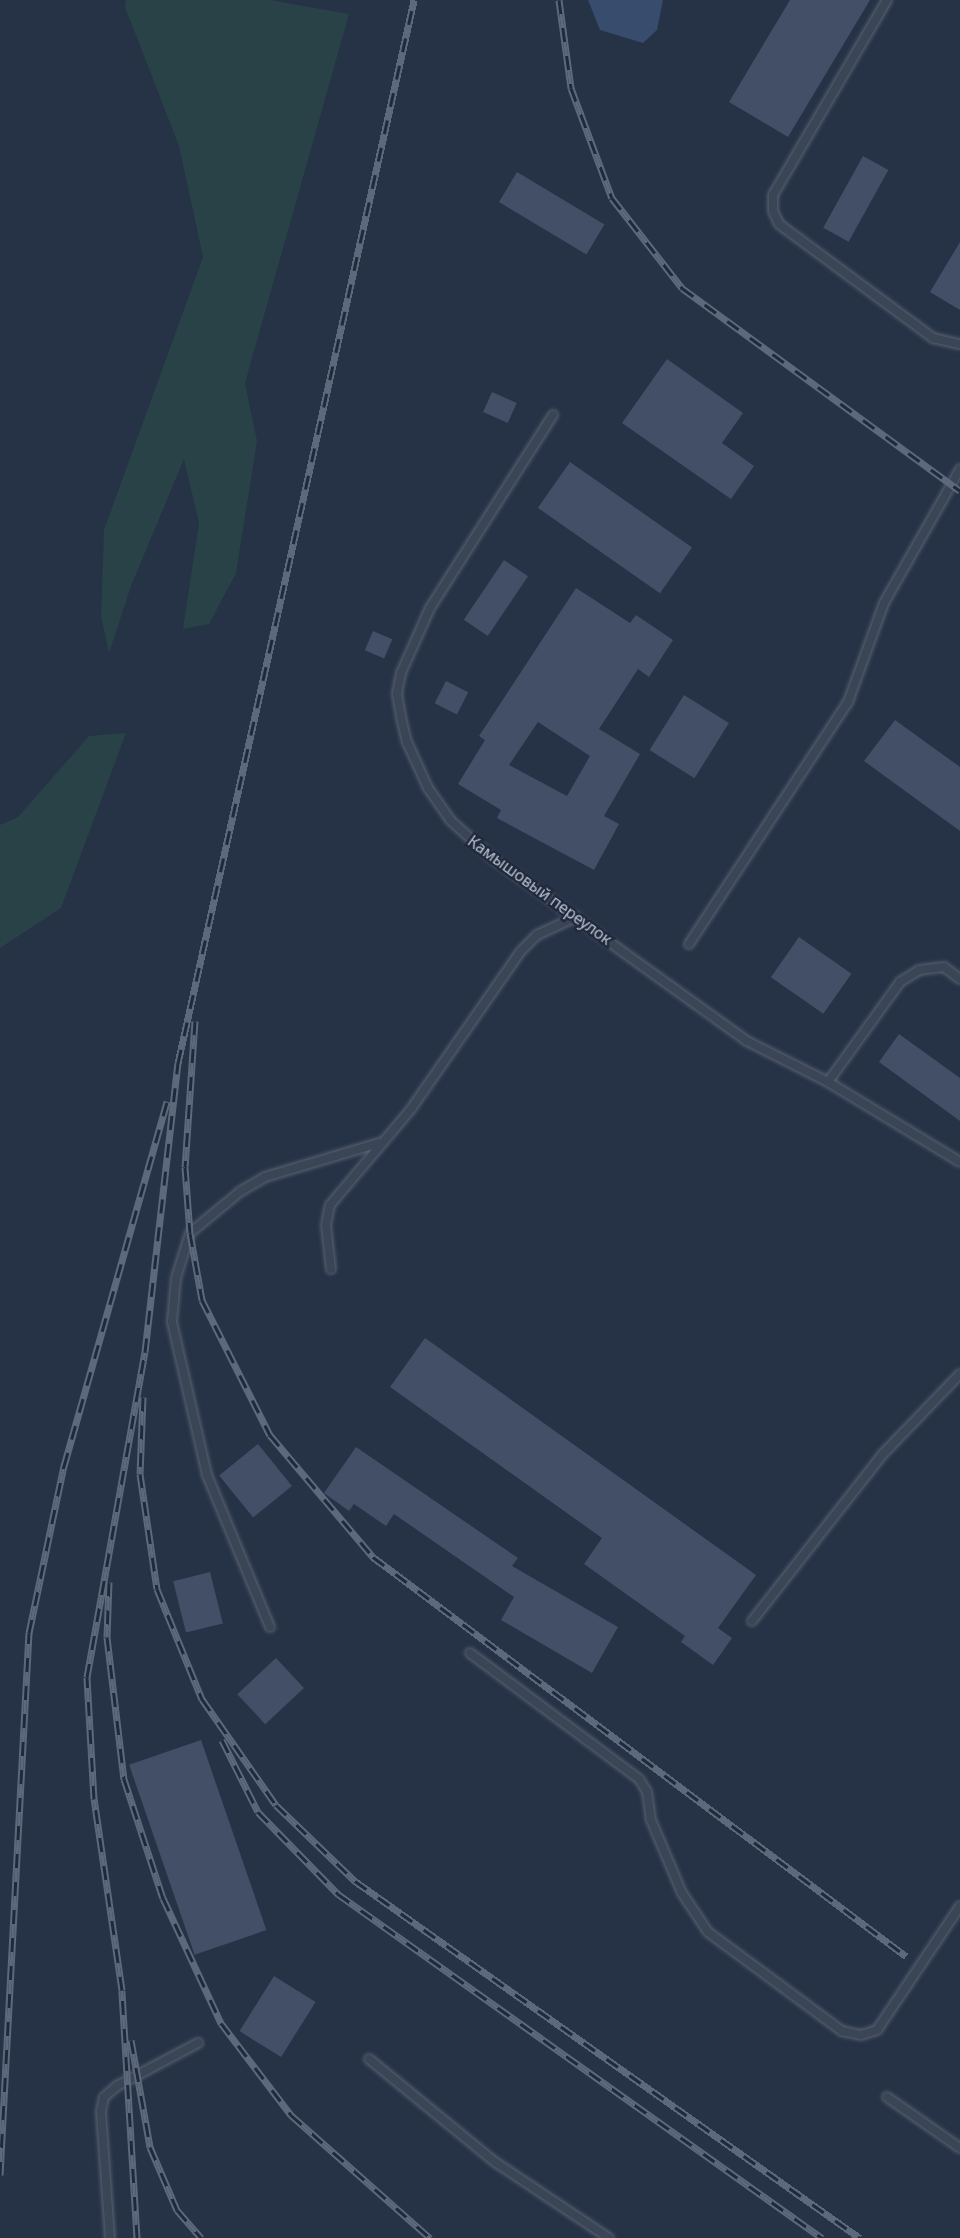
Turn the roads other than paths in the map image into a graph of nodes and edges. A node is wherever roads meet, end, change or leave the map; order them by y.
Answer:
1 (887, 0) edge
2 (960, 344) edge
3 (553, 415) dead end
4 (960, 469) edge
5 (576, 917) junction
6 (689, 944) dead end
7 (960, 979) edge
8 (828, 1082) junction
9 (379, 1143) junction
10 (960, 1162) edge
11 (331, 1269) dead end
12 (960, 1374) edge
13 (752, 1621) dead end
14 (270, 1627) dead end
15 (470, 1653) dead end
16 (960, 1906) edge
17 (198, 2043) dead end
18 (369, 2059) dead end
19 (887, 2097) dead end
20 (960, 2148) edge
21 (110, 2238) edge
22 (609, 2238) edge

1 - 2 lane
3 - 5 lane, Камышовый переулок
4 - 6 lane
5 - 8 lane, Камышовый переулок
5 - 9 lane
7 - 8 lane
8 - 10 lane, Камышовый переулок
9 - 11 lane
9 - 14 lane
12 - 13 lane
15 - 16 lane
17 - 21 lane
18 - 22 lane
19 - 20 lane

